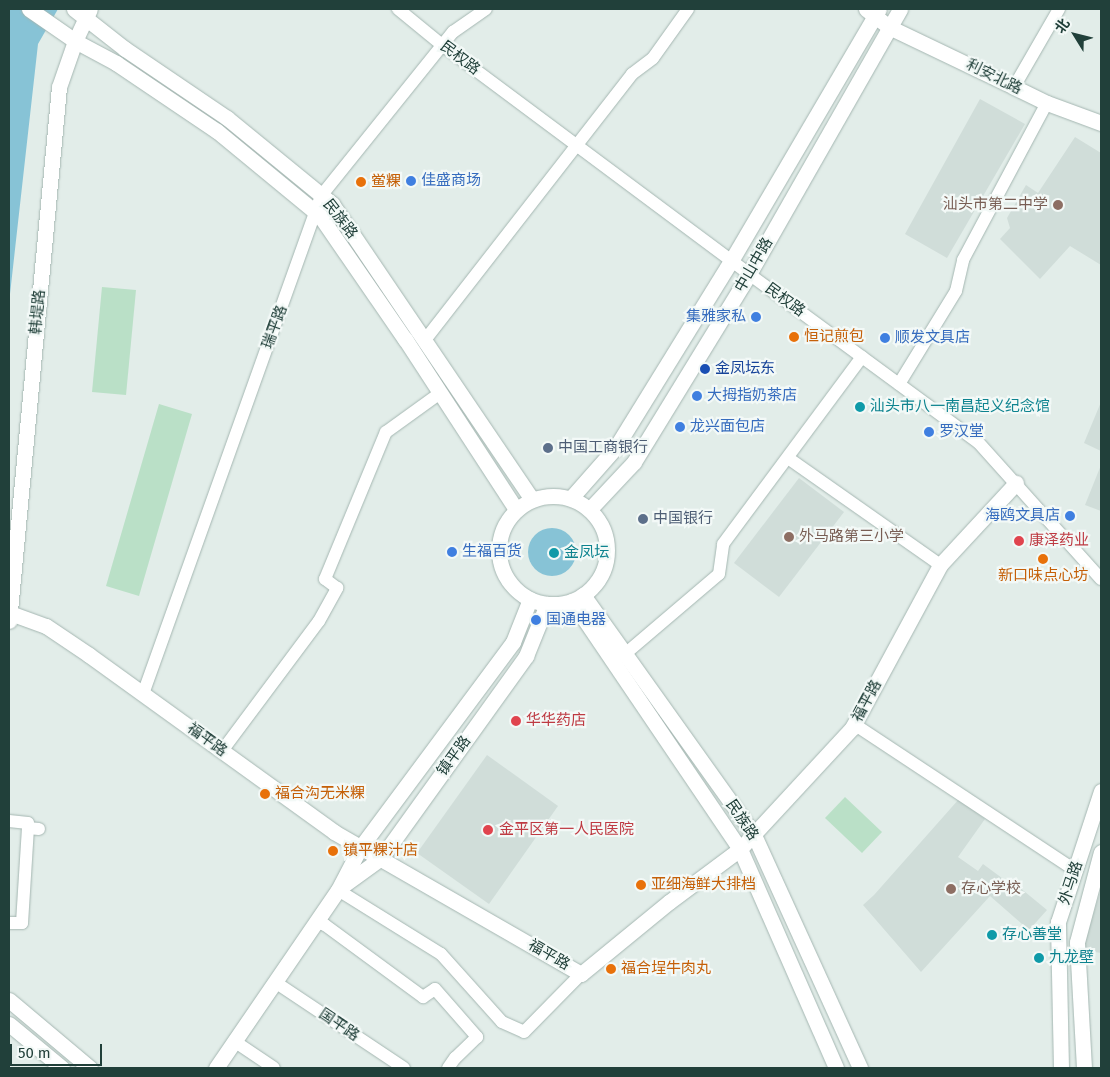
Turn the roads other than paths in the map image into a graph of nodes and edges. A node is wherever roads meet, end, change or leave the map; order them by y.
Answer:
1 (29, 9) edge
2 (398, 9) edge
3 (486, 9) edge
4 (688, 9) edge
5 (900, 9) edge
6 (1058, 9) edge
7 (873, 11) edge
8 (83, 12) edge
9 (889, 27) junction
10 (75, 41) junction
11 (442, 45) junction
12 (1014, 87) junction
13 (1047, 103) junction
14 (1101, 122) edge
15 (578, 147) junction
16 (321, 196) junction
17 (316, 213) junction
18 (731, 261) junction
19 (749, 274) junction
20 (425, 340) junction
21 (862, 357) junction
22 (899, 384) junction
23 (440, 393) junction
24 (788, 458) junction
25 (1016, 484) junction
26 (572, 498) junction
27 (532, 499) junction
28 (590, 509) junction
29 (516, 510) junction
30 (940, 565) junction
31 (1101, 579) edge
32 (577, 598) junction
33 (530, 599) junction
34 (547, 604) junction
35 (9, 617) edge
36 (625, 654) junction
37 (143, 694) junction
38 (854, 724) junction
39 (222, 751) junction
40 (1101, 791) edge
41 (9, 821) edge
42 (754, 836) junction
43 (360, 848) junction
44 (740, 849) junction
45 (1101, 852) edge
46 (381, 858) junction
47 (1075, 870) junction
48 (338, 890) junction
49 (316, 922) junction
50 (9, 923) edge
51 (581, 974) junction
52 (275, 982) junction
53 (9, 1000) edge
54 (9, 1024) edge
55 (234, 1042) junction
56 (62, 1068) edge
57 (90, 1068) edge
58 (216, 1068) edge
59 (274, 1068) edge
60 (404, 1068) edge
61 (448, 1068) edge
62 (836, 1068) edge
63 (860, 1068) edge
64 (1061, 1068) edge
65 (1084, 1068) edge

1 - 10 street, 民族路
2 - 11 street, 民权路
3 - 11 street, 瑞平路
4 - 15 street
5 - 9 street, 中山中路
6 - 12 street
7 - 9 street, 利安北路
7 - 18 street, 中山中路
8 - 10 street, 韩堤路
8 - 16 street, 民族路
9 - 12 street, 利安北路
9 - 19 street, 中山中路
10 - 17 street, 民族路
10 - 35 street, 韩堤路
11 - 15 street, 民权路
11 - 16 street, 瑞平路
12 - 13 street, 利安北路
13 - 14 street, 利安北路
13 - 22 street
15 - 18 street, 民权路
15 - 20 street
16 - 17 street, 瑞平路
16 - 20 street, 民族路
17 - 23 street, 民族路
17 - 37 street, 瑞平路
18 - 19 street, 民权路
18 - 26 street, 中山中路
19 - 21 street, 民权路
19 - 28 street, 中山中路
20 - 27 street, 民族路
21 - 22 street, 民权路
21 - 24 street
22 - 25 street, 民权路
23 - 29 street, 民族路
23 - 39 street
24 - 30 street
24 - 36 street
25 - 30 street, 福平路
25 - 31 street, 民权路
26 - 27 street
26 - 28 street
27 - 29 street
28 - 32 street
29 - 33 street
30 - 38 street, 福平路
32 - 34 street
32 - 36 street, 民族路
32 - 44 street, 民族路
33 - 34 street
33 - 43 street, 镇平路
34 - 46 street, 镇平路
35 - 37 street, 福平路
36 - 42 street, 民族路
37 - 39 street, 福平路
38 - 42 street, 福平路
38 - 47 street
39 - 43 street, 福平路
40 - 47 street, 外马路
41 - 50 street
42 - 44 street, 福平路
42 - 63 street, 民族路
43 - 46 street, 福平路
43 - 48 street, 镇平路
44 - 51 street, 福平路
44 - 62 street, 民族路
45 - 65 street, 外马路
46 - 48 street, 镇平路
46 - 51 street, 福平路
47 - 64 street, 外马路
48 - 49 street, 镇平路
48 - 51 street
49 - 52 street, 镇平路
49 - 61 street
52 - 55 street, 镇平路
52 - 60 street, 国平路
53 - 57 street
54 - 56 street
55 - 58 street, 镇平路
55 - 59 street

